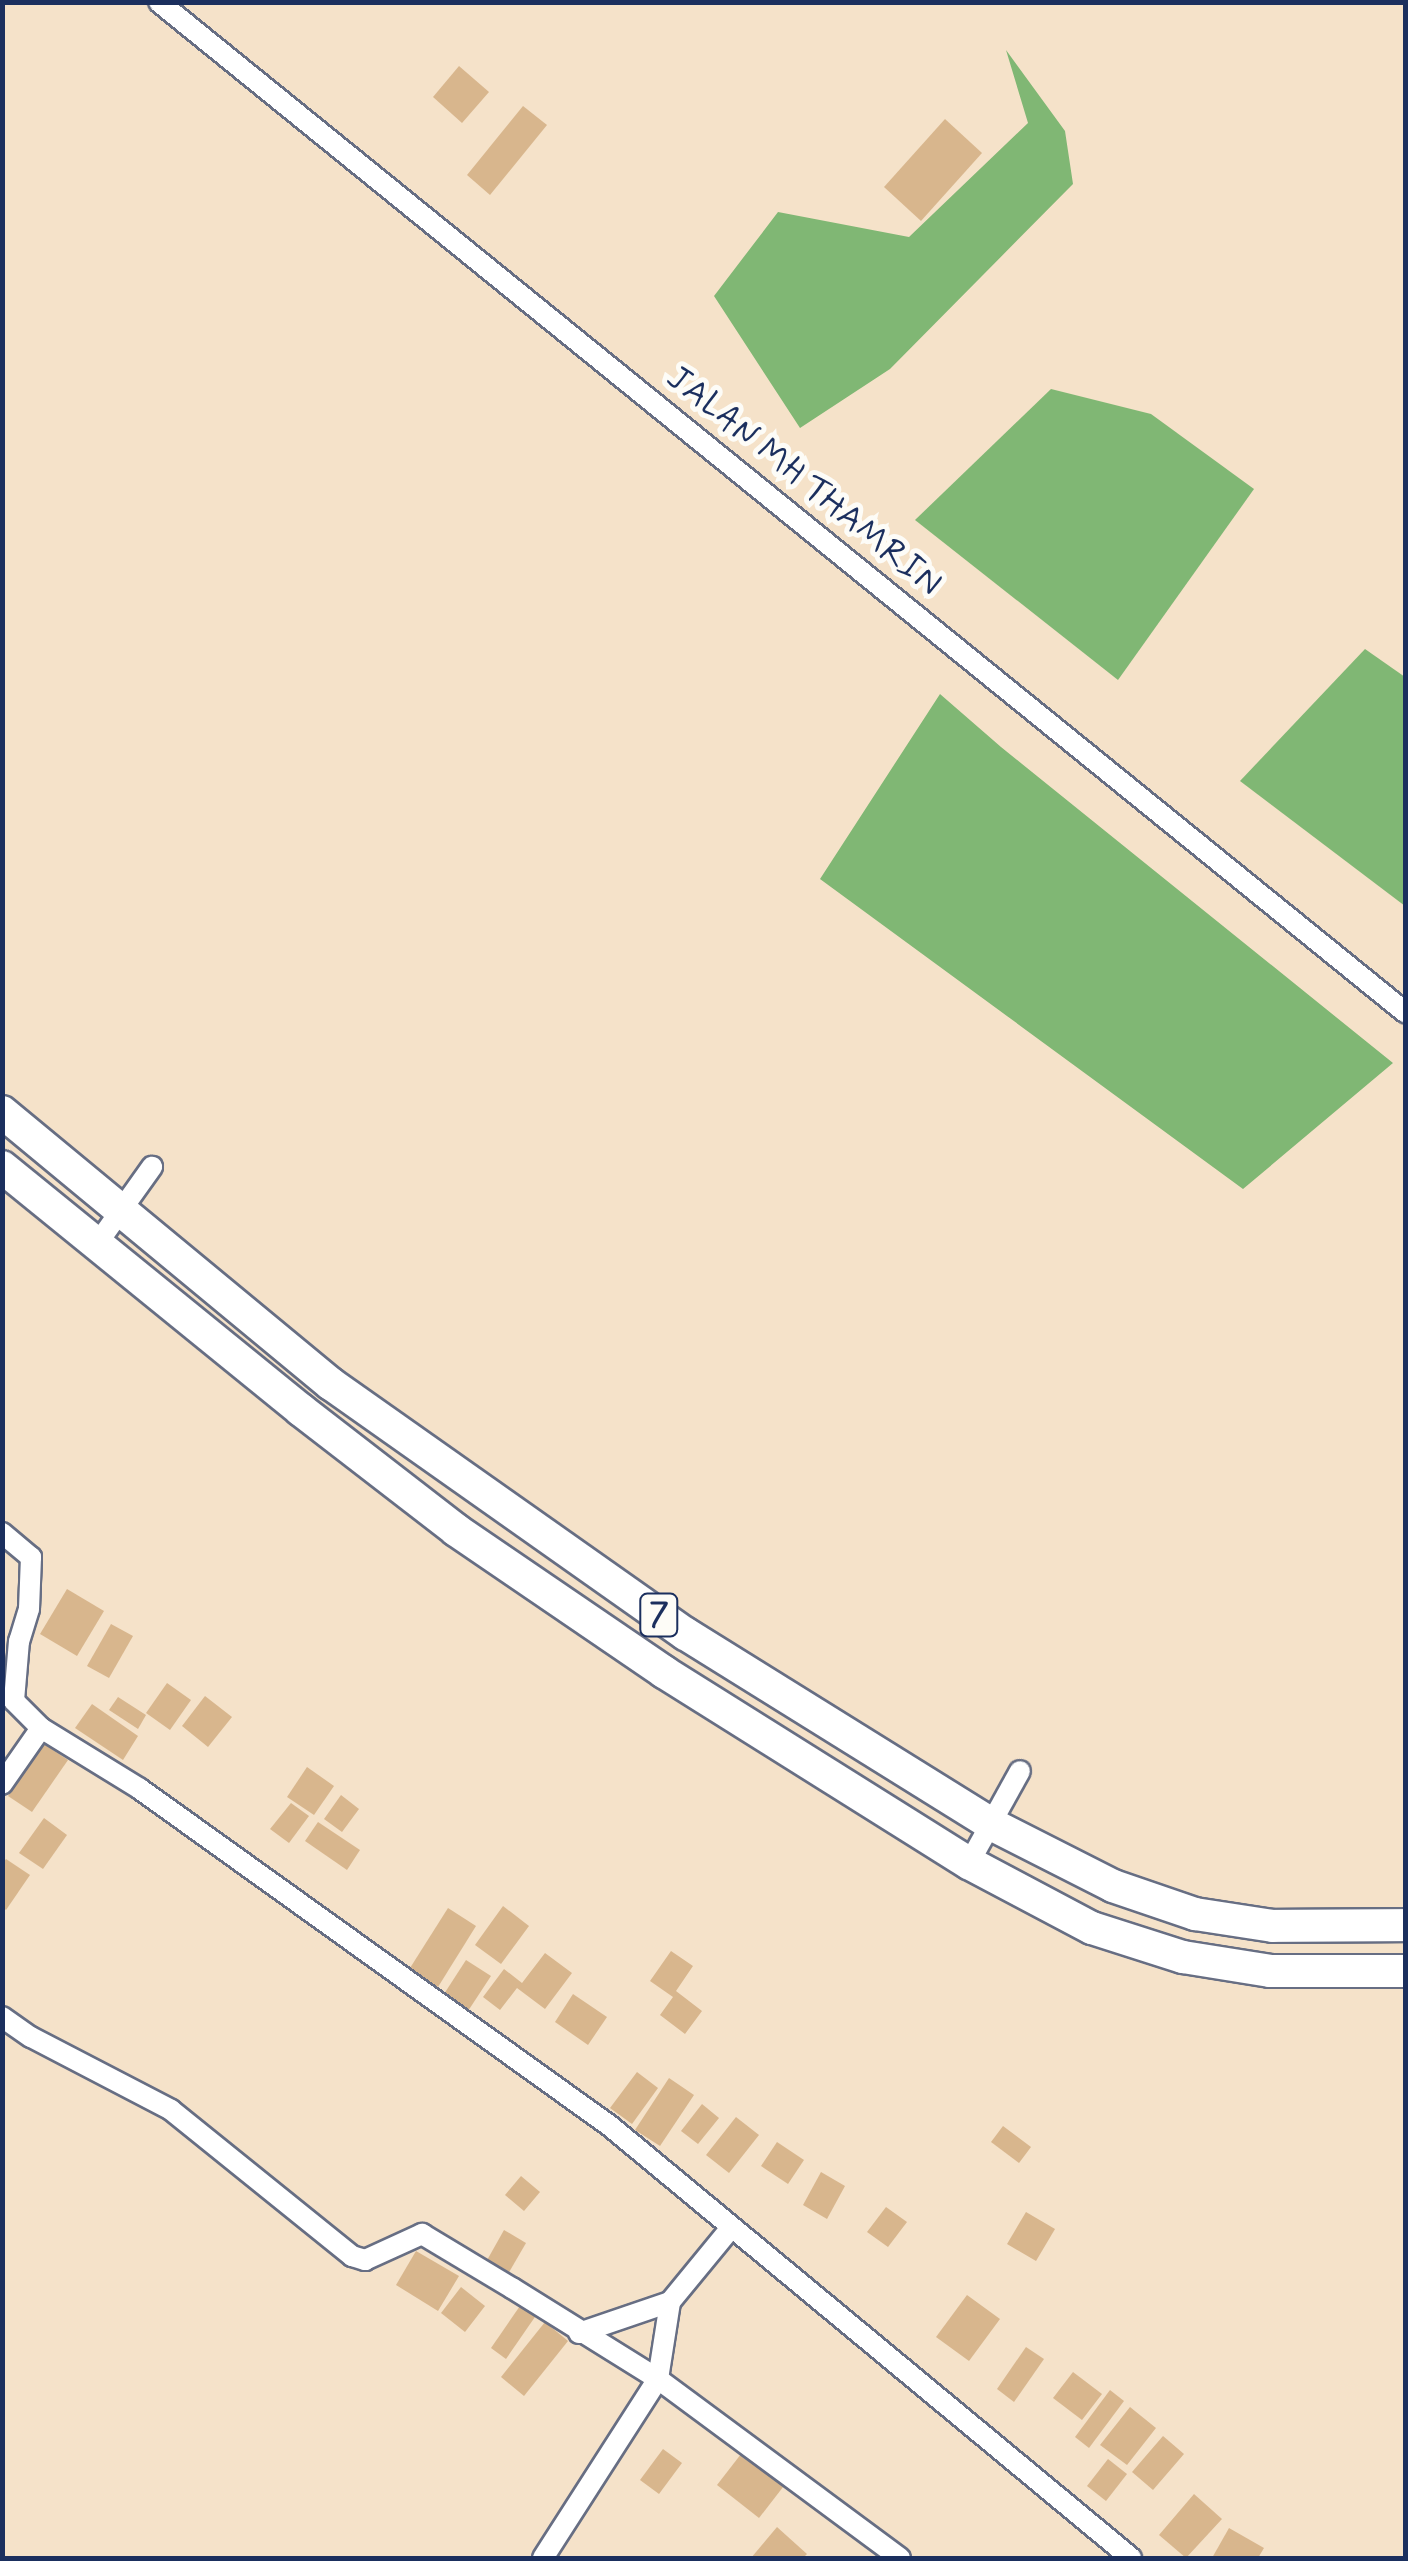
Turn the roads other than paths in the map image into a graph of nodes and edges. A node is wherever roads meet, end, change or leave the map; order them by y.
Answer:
1 (160, 2) edge
2 (1406, 1013) edge
3 (2, 1112) edge
4 (2, 1167) edge
5 (152, 1167) dead end
6 (121, 1210) junction
7 (97, 1244) junction
8 (2, 1533) edge
9 (41, 1728) junction
10 (1020, 1770) dead end
11 (2, 1784) edge
12 (991, 1824) junction
13 (969, 1864) junction
14 (1406, 1925) edge
15 (1406, 1971) edge
16 (2, 2017) edge
17 (730, 2229) junction
18 (670, 2302) junction
19 (580, 2333) junction
20 (658, 2379) junction
21 (543, 2558) edge
22 (900, 2558) edge
23 (1131, 2558) edge

1 - 2 street, JALAN MH THAMRIN
3 - 6 highway, 7
4 - 7 highway, 7
5 - 6 street
6 - 7 street
6 - 12 highway, 7
7 - 13 highway, 7
8 - 9 street
9 - 11 street
9 - 17 street
10 - 12 street
12 - 13 street
12 - 14 highway, 7
13 - 15 highway, 7
16 - 19 street
17 - 18 street
17 - 23 street
18 - 19 street
18 - 20 street
19 - 20 street
20 - 21 street
20 - 22 street

